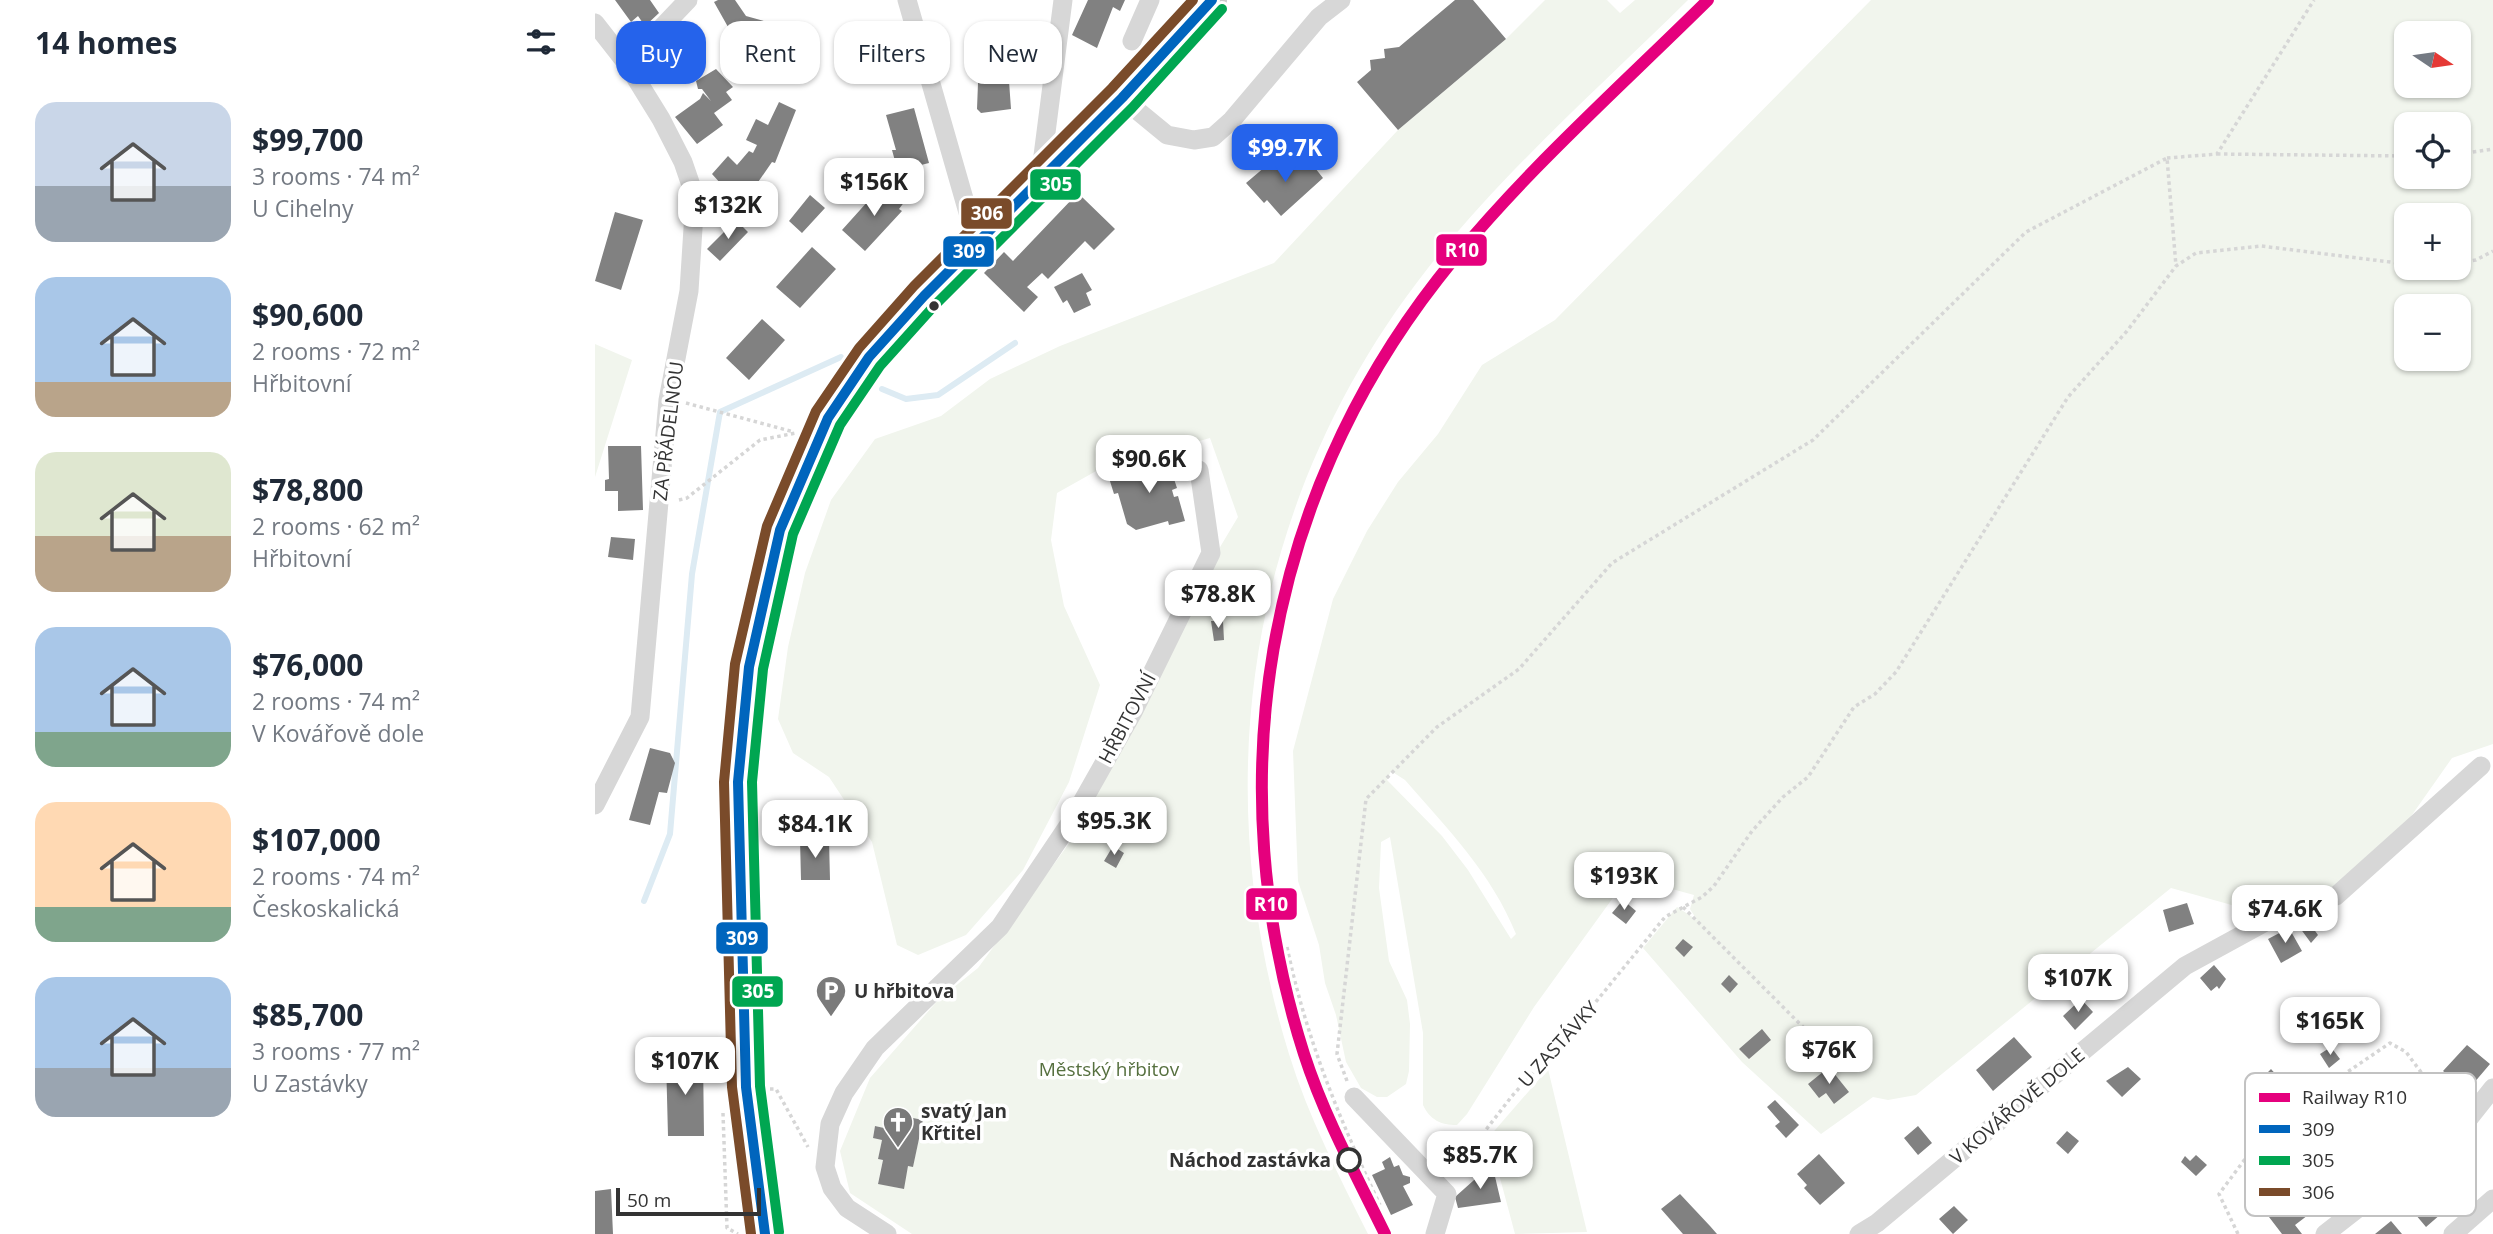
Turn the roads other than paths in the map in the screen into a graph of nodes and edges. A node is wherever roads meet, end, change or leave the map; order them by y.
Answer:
1 (688, 0) edge
2 (907, 0) edge
3 (1063, 0) edge
4 (1150, 0) edge
5 (1212, 0) edge
6 (1341, 0) edge
7 (668, 21) edge
8 (595, 23) edge
9 (595, 41) edge
10 (1132, 41) dead end
11 (616, 50) edge
12 (616, 56) edge
13 (638, 84) edge
14 (1122, 98) junction
15 (1040, 179) junction
16 (977, 244) junction
17 (1199, 470) dead end
18 (2481, 766) dead end
19 (595, 805) edge
20 (2493, 1088) edge
21 (1354, 1097) road end
22 (2476, 1109) edge
23 (2493, 1199) edge
24 (2476, 1214) edge
25 (2348, 1216) edge
26 (2474, 1216) edge
27 (765, 1234) edge
28 (887, 1234) edge
29 (1435, 1234) edge
30 (1859, 1234) edge
31 (2325, 1234) edge
32 (2453, 1234) edge

1 - 7 street
2 - 16 street
3 - 15 street
4 - 10 street
5 - 14 main road
6 - 14 street
8 - 11 street, ZA PŘÁDELNOU
9 - 12 street
13 - 19 street, ZA PŘÁDELNOU
14 - 15 main road
15 - 16 main road
16 - 27 main road
17 - 28 street, HŘBITOVNÍ
18 - 30 street, V KOVÁŘOVĚ DOLE
20 - 22 street
21 - 29 street
23 - 24 street
25 - 31 street
26 - 32 street

